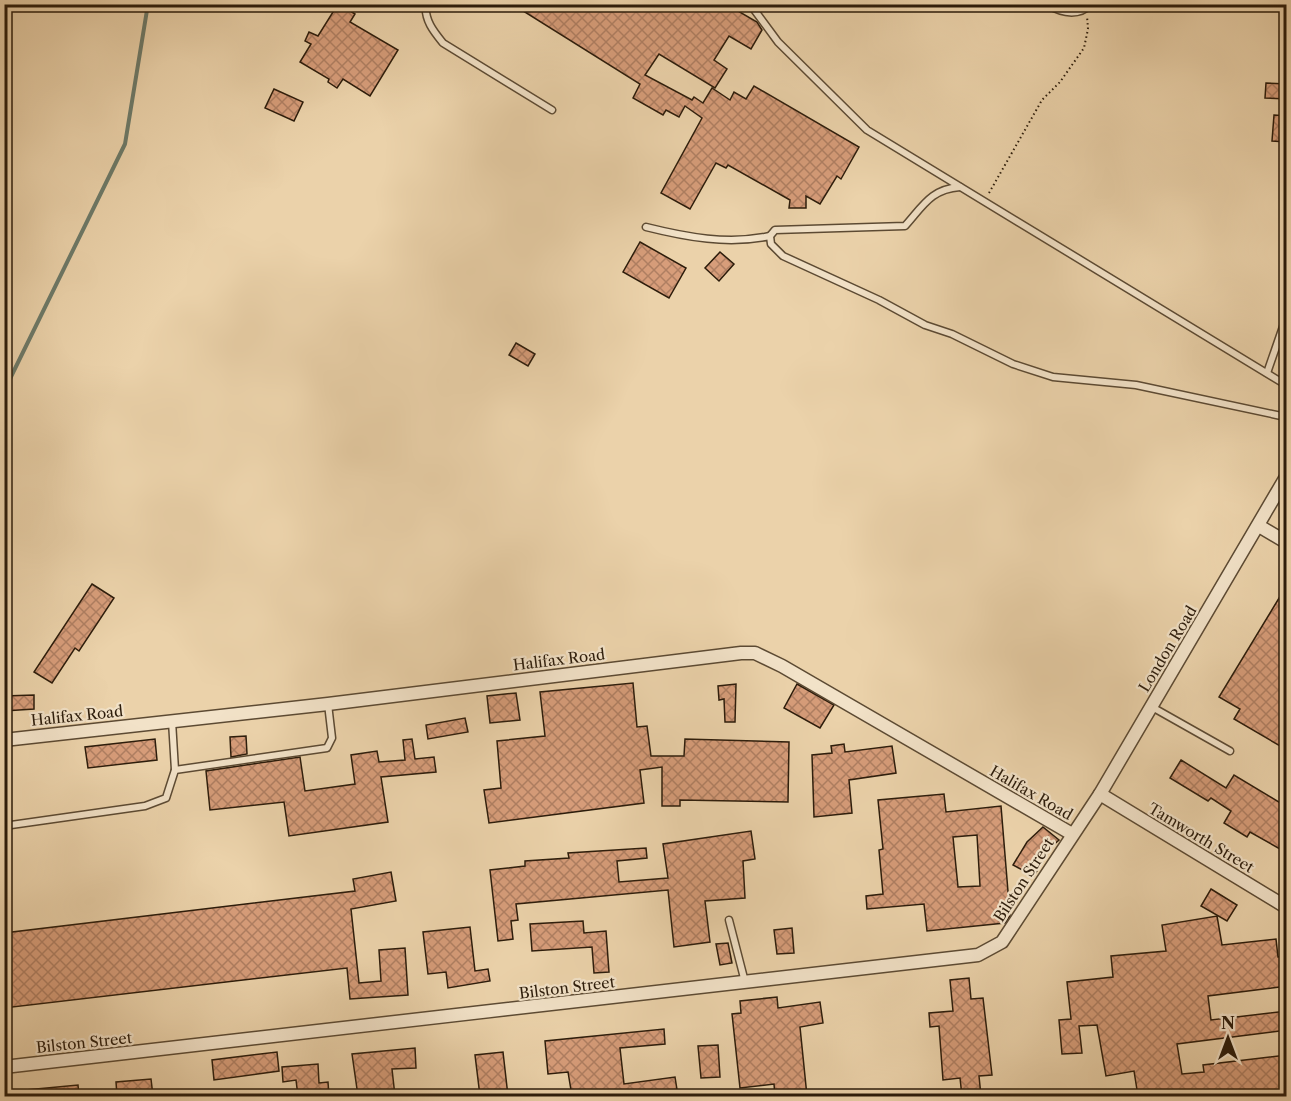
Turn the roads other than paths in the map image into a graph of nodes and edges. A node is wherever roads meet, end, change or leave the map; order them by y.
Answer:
1 (426, 4) edge
2 (750, 4) edge
3 (1046, 4) edge
4 (1092, 4) edge
5 (552, 110) dead end
6 (960, 187) junction
7 (646, 227) dead end
8 (770, 236) junction
9 (1287, 318) edge
10 (1267, 373) junction
11 (1287, 385) edge
12 (1287, 417) edge
13 (1287, 477) edge
14 (1259, 526) junction
15 (1287, 542) edge
16 (328, 704) junction
17 (1152, 707) junction
18 (172, 721) junction
19 (4, 740) edge
20 (1230, 751) dead end
21 (175, 770) junction
22 (1100, 794) junction
23 (4, 826) edge
24 (1072, 834) junction
25 (1287, 907) edge
26 (729, 920) dead end
27 (746, 982) junction
28 (4, 1067) edge

1 - 5 lane
2 - 6 lane
3 - 4 lane
6 - 8 lane
6 - 10 lane
7 - 8 lane
8 - 12 lane
9 - 10 lane
10 - 11 lane
13 - 14 street, London Road
14 - 15 street
14 - 17 street, London Road
16 - 18 street, Halifax Road
16 - 21 lane
16 - 24 street, Halifax Road
17 - 20 lane
17 - 22 street, London Road
18 - 19 street, Halifax Road
18 - 21 lane
21 - 23 lane
22 - 24 street, London Road
22 - 25 street, Tamworth Street
24 - 27 street, Bilston Street
26 - 27 lane
27 - 28 street, Bilston Street

